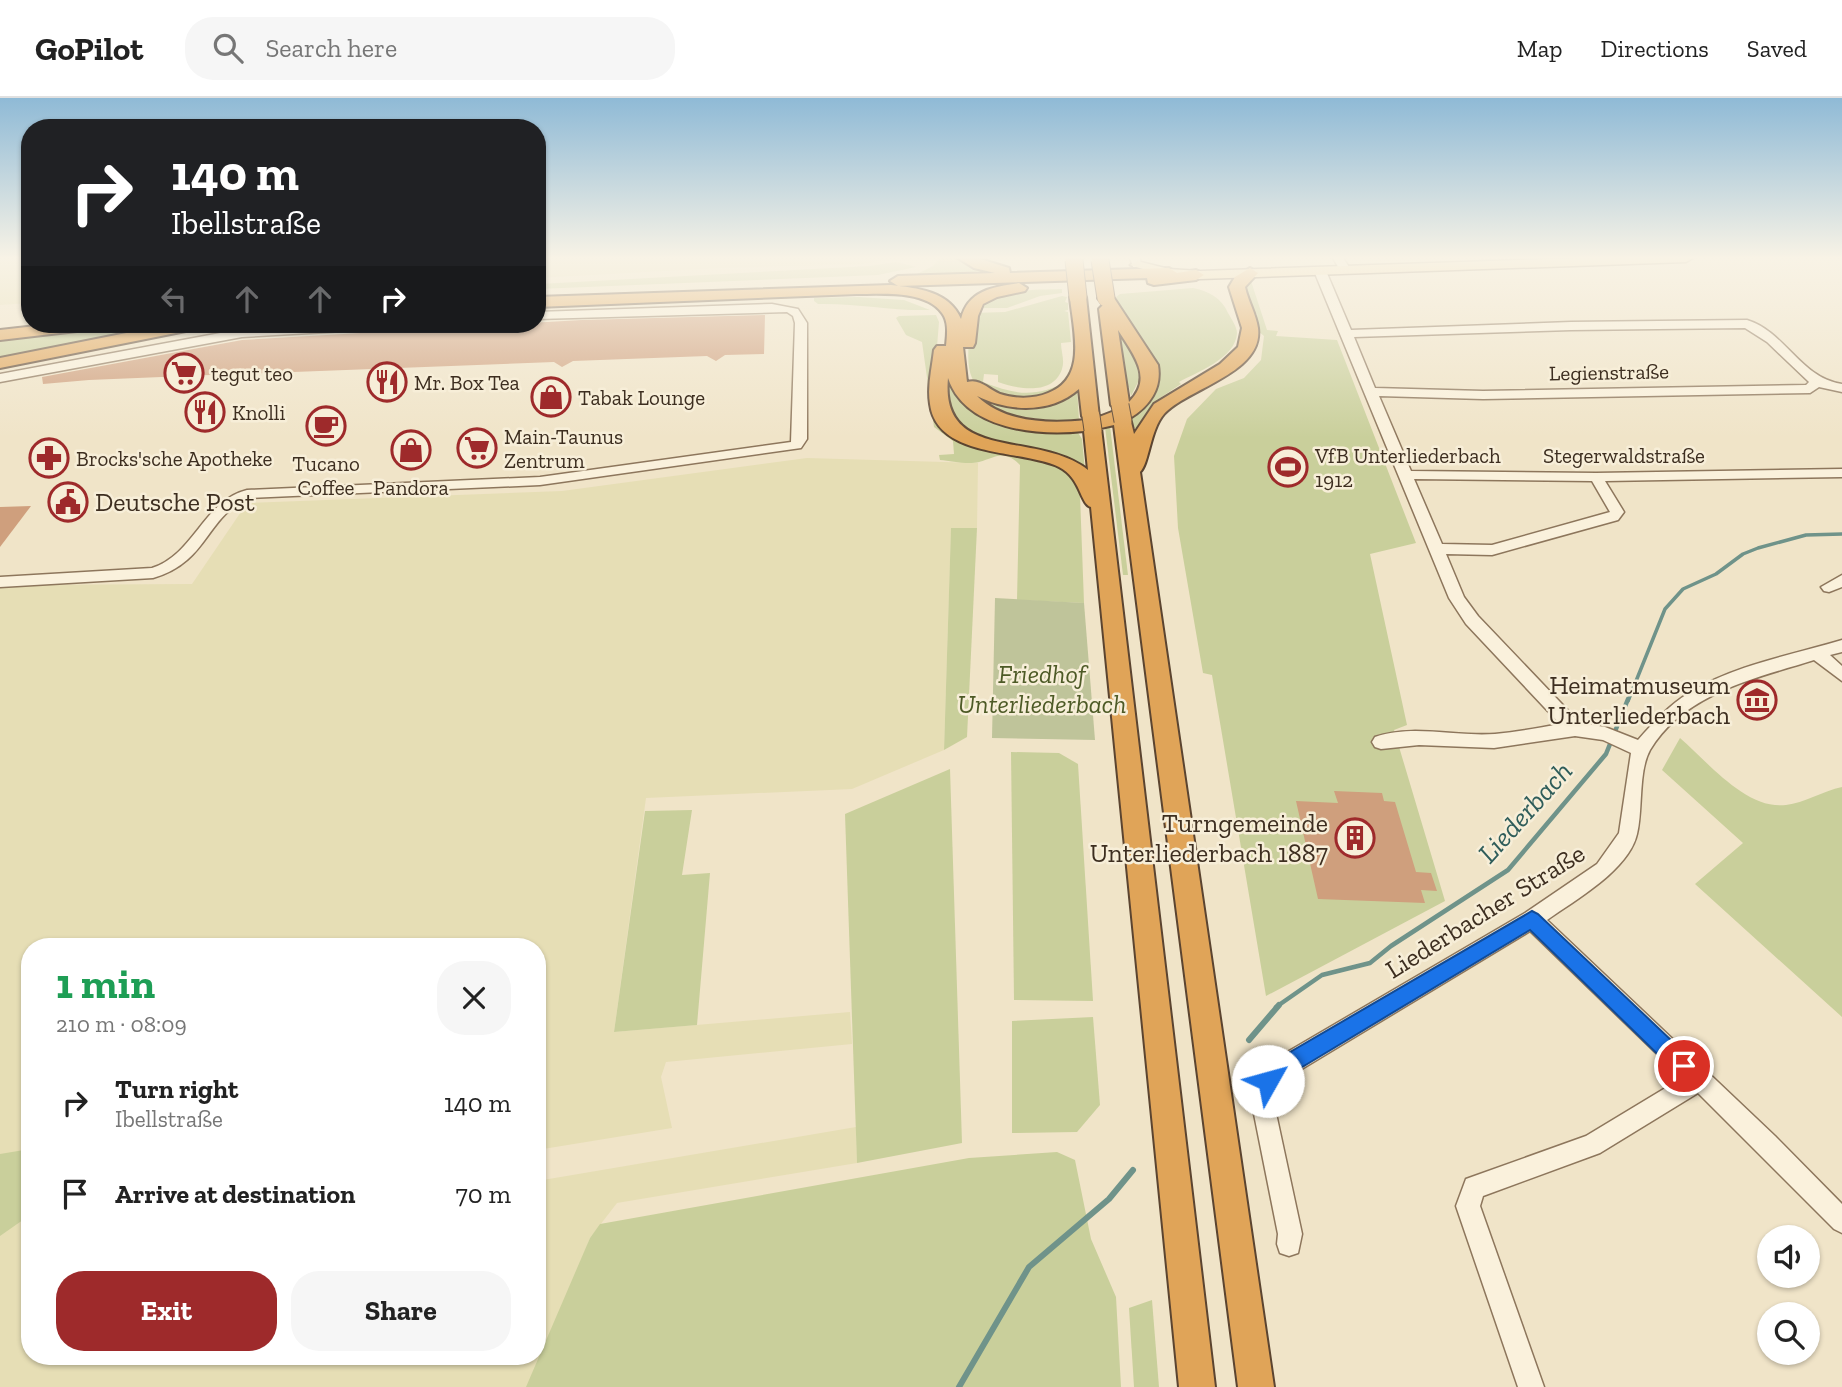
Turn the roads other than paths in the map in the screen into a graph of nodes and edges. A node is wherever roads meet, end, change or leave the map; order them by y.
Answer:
1 (801, 318) edge
2 (940, 318) edge
3 (954, 318) edge
4 (969, 318) edge
5 (1081, 318) edge
6 (1109, 318) edge
7 (1119, 318) edge
8 (1246, 318) edge
9 (1339, 318) edge
10 (21, 324) edge
11 (0, 326) edge
12 (21, 333) edge
13 (151, 333) edge
14 (242, 333) edge
15 (1346, 334) junction
16 (0, 335) edge
17 (1084, 354) junction
18 (0, 363) edge
19 (0, 378) edge
20 (1815, 383) junction
21 (1842, 388) edge
22 (1372, 392) junction
23 (1842, 473) edge
24 (1406, 475) junction
25 (1596, 477) junction
26 (1132, 489) junction
27 (1106, 549) junction
28 (1437, 550) junction
29 (0, 582) edge
30 (1842, 646) edge
31 (1819, 655) junction
32 (1842, 675) edge
33 (1575, 729) junction
34 (1381, 742) dead end
35 (1641, 749) junction
36 (1532, 919) junction
37 (1699, 1080) junction
38 (1842, 1222) edge
39 (1289, 1244) dead end
40 (1247, 1322) junction
41 (1196, 1387) edge
42 (1256, 1387) edge
43 (1272, 1387) edge
44 (1531, 1387) edge

1 - 29 street
2 - 27 highway
3 - 7 highway
4 - 17 highway
5 - 17 highway, bridge
6 - 26 highway
8 - 26 highway
9 - 15 street
10 - 11 highway
12 - 16 highway
13 - 18 highway
14 - 19 street
15 - 20 street
15 - 22 street
17 - 27 highway
20 - 21 street, Legienstraße
20 - 22 street, Legienstraße
22 - 24 street
23 - 25 street, Stegerwaldstraße
24 - 25 street, Stegerwaldstraße
24 - 28 street
25 - 28 street
26 - 40 highway
27 - 41 highway
28 - 33 street
30 - 31 street, Liederbacher Straße
31 - 32 street
31 - 35 street, Liederbacher Straße
33 - 34 street
33 - 35 street
35 - 36 street, Liederbacher Straße
36 - 37 street
36 - 39 street, Liederbacher Straße
37 - 38 street
37 - 44 street
40 - 42 highway
40 - 43 highway

